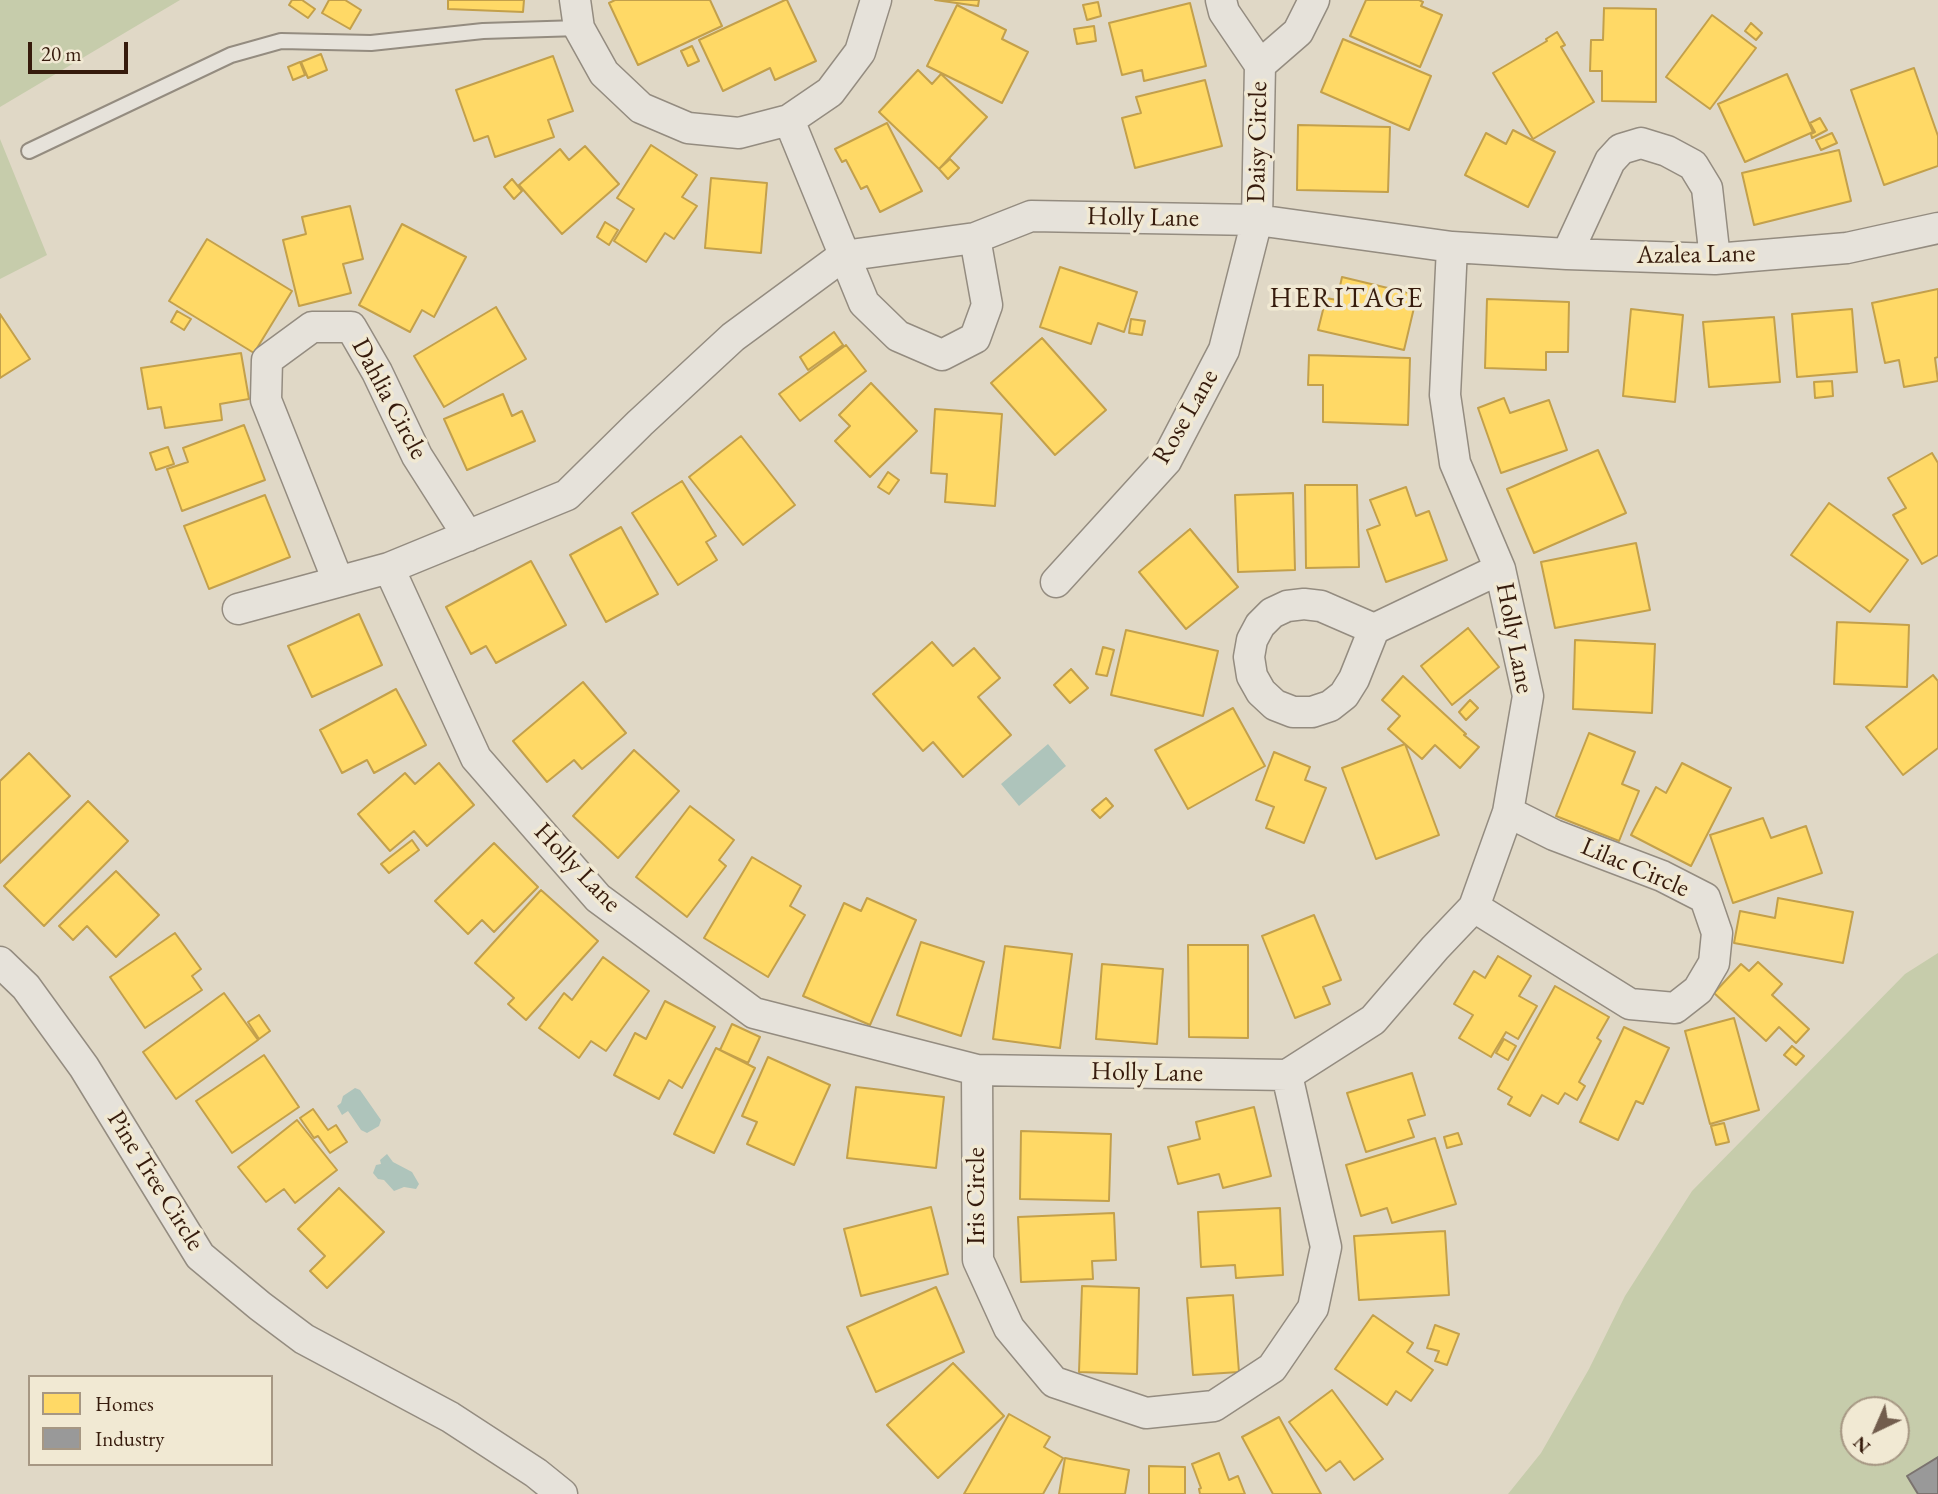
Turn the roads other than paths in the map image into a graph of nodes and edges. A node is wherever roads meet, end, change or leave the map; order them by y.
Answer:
1 (876, 0) edge
2 (1221, 0) edge
3 (1314, 0) edge
4 (577, 14) edge
5 (1260, 65) junction
6 (789, 120) junction
7 (29, 150) dead end
8 (1256, 220) junction
9 (1938, 228) edge
10 (975, 238) junction
11 (1452, 247) junction
12 (1567, 254) junction
13 (843, 256) junction
14 (1715, 259) junction
15 (468, 536) junction
16 (389, 568) junction
17 (1500, 569) junction
18 (338, 581) junction
19 (1056, 582) dead end
20 (238, 609) dead end
21 (1374, 629) dead end
22 (1508, 812) junction
23 (1474, 907) junction
24 (0, 962) edge
25 (977, 1070) junction
26 (1287, 1075) junction
27 (562, 1494) edge

1 - 6 street
2 - 5 street, Daisy Circle
3 - 5 street, Daisy Circle
4 - 6 street
4 - 7 lane
5 - 8 street, Daisy Circle
6 - 13 street
8 - 10 street, Holly Lane
8 - 11 street, Holly Lane
8 - 19 street, Rose Lane
9 - 14 street, Azalea Lane
10 - 13 street, Holly Lane
10 - 13 street
11 - 12 street, Azalea Lane
11 - 17 street, Holly Lane
12 - 14 street, Azalea Lane
12 - 14 street
13 - 15 street, Holly Lane
15 - 16 street, Holly Lane
15 - 18 street, Dahlia Circle
16 - 18 street, Holly Lane
16 - 25 street, Holly Lane
17 - 21 street
17 - 22 street, Holly Lane
18 - 20 street, Holly Lane
22 - 23 street, Holly Lane
22 - 23 street, Lilac Circle
23 - 26 street, Holly Lane
24 - 27 street, Pine Tree Circle
25 - 26 street, Holly Lane
25 - 26 street, Iris Circle

